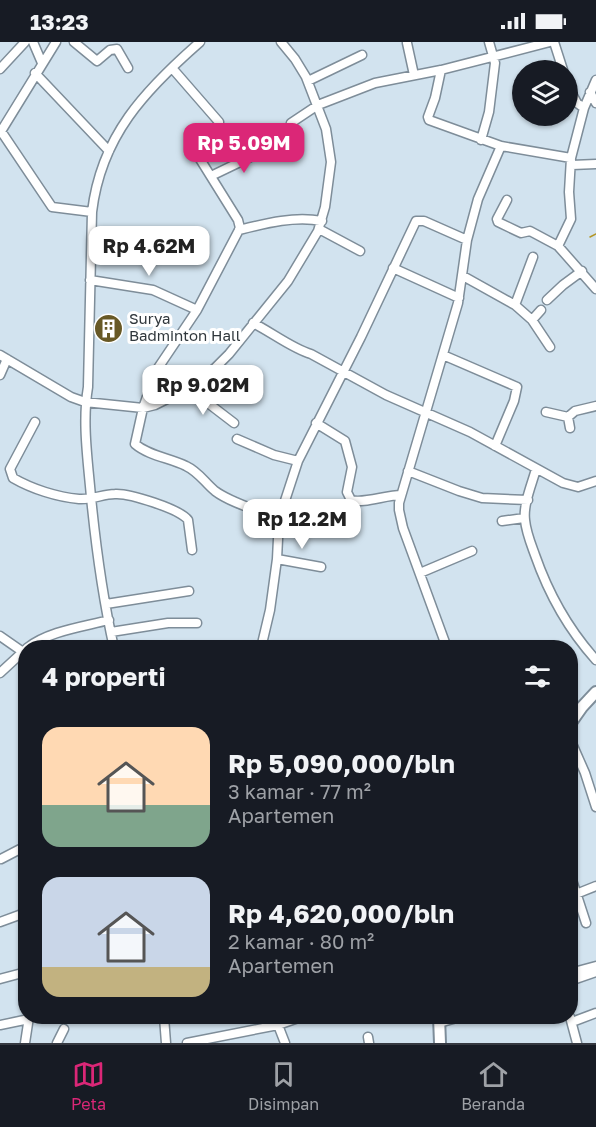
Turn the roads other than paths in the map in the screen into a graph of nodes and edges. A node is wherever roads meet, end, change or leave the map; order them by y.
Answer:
1 (25, 42) edge
2 (33, 42) edge
3 (56, 42) edge
4 (74, 42) edge
5 (199, 42) edge
6 (282, 42) edge
7 (489, 42) edge
8 (552, 42) edge
9 (407, 43) edge
10 (362, 55) dead end
11 (495, 57) junction
12 (558, 60) edge
13 (42, 63) junction
14 (128, 68) dead end
15 (172, 68) junction
16 (0, 69) edge
17 (441, 70) junction
18 (35, 73) junction
19 (414, 75) junction
20 (596, 80) edge
21 (308, 81) junction
22 (590, 92) junction
23 (596, 103) edge
24 (578, 104) edge
25 (318, 105) junction
26 (584, 108) junction
27 (291, 123) dead end
28 (1, 132) edge
29 (481, 140) junction
30 (501, 146) junction
31 (267, 149) dead end
32 (109, 152) junction
33 (572, 162) junction
34 (596, 164) edge
35 (211, 176) junction
36 (507, 200) dead end
37 (92, 212) junction
38 (320, 225) junction
39 (239, 230) junction
40 (467, 240) junction
41 (558, 246) junction
42 (360, 251) dead end
43 (533, 257) dead end
44 (393, 267) junction
45 (582, 271) junction
46 (463, 276) junction
47 (90, 280) junction
48 (595, 285) edge
49 (459, 298) junction
50 (547, 300) dead end
51 (515, 305) junction
52 (197, 310) junction
53 (541, 310) dead end
54 (532, 320) junction
55 (253, 323) junction
56 (550, 346) dead end
57 (442, 355) junction
58 (3, 357) edge
59 (342, 372) junction
60 (0, 375) edge
61 (187, 387) junction
62 (85, 402) junction
63 (596, 406) edge
64 (143, 408) junction
65 (546, 412) dead end
66 (426, 414) junction
67 (568, 417) junction
68 (35, 422) dead end
69 (234, 423) dead end
70 (316, 423) junction
71 (570, 428) dead end
72 (237, 439) dead end
73 (495, 446) junction
74 (298, 460) junction
75 (536, 469) junction
76 (408, 471) junction
77 (595, 483) edge
78 (401, 495) junction
79 (92, 499) junction
80 (528, 500) junction
81 (524, 518) junction
82 (279, 519) junction
83 (502, 521) dead end
84 (192, 550) dead end
85 (472, 551) dead end
86 (277, 559) junction
87 (321, 567) dead end
88 (420, 573) junction
89 (189, 591) dead end
90 (106, 604) junction
91 (109, 620) junction
92 (197, 623) dead end
93 (111, 632) junction
94 (0, 636) edge
95 (40, 640) edge
96 (112, 640) edge
97 (263, 640) edge
98 (444, 640) edge
99 (18, 646) edge
100 (18, 656) edge
101 (596, 660) edge
102 (0, 673) edge
103 (596, 693) edge
104 (578, 713) edge
105 (578, 757) edge
106 (596, 807) edge
107 (18, 850) edge
108 (1, 859) edge
109 (596, 886) edge
110 (578, 893) edge
111 (578, 900) edge
112 (18, 915) edge
113 (0, 922) edge
114 (586, 923) dead end
115 (596, 966) edge
116 (578, 971) edge
117 (596, 972) edge
118 (18, 974) edge
119 (578, 978) edge
120 (0, 979) edge
121 (596, 1013) edge
122 (578, 1018) edge
123 (18, 1021) edge
124 (28, 1024) edge
125 (165, 1024) edge
126 (281, 1024) edge
127 (439, 1024) edge
128 (572, 1024) edge
129 (0, 1025) edge
130 (278, 1025) junction
131 (64, 1029) dead end
132 (227, 1039) edge
133 (25, 1043) edge
134 (57, 1043) edge
135 (166, 1043) edge
136 (188, 1043) edge
137 (285, 1043) edge
138 (440, 1043) edge
139 (577, 1043) edge

1 - 16 street
2 - 13 street
3 - 13 street
4 - 14 street
5 - 15 street
6 - 21 street
7 - 11 street
8 - 11 street
8 - 12 street
9 - 19 street
10 - 21 street
11 - 17 street
11 - 29 street
13 - 18 street
15 - 32 street
15 - 35 street
17 - 19 street
17 - 29 street
18 - 28 street
18 - 32 street
19 - 25 street
20 - 22 street
21 - 25 street
22 - 23 street
22 - 26 street
24 - 26 street
25 - 27 street
25 - 38 street
26 - 33 street
28 - 37 street
29 - 30 street
30 - 33 street
30 - 40 street
31 - 35 street
32 - 37 street
33 - 34 street
33 - 41 street
35 - 39 street
36 - 41 street
37 - 47 street
38 - 39 street
38 - 42 street
38 - 55 street
39 - 52 street
40 - 44 street
40 - 46 street
41 - 45 street
43 - 51 street
44 - 49 street
44 - 59 street
45 - 48 street
45 - 50 street
46 - 49 street
46 - 51 street
47 - 52 street
47 - 62 street
49 - 57 street
51 - 54 street
52 - 64 street
53 - 54 street
54 - 56 street
55 - 59 street
55 - 61 street
57 - 66 street
57 - 73 street
58 - 60 street
58 - 62 street
59 - 66 street
59 - 70 street
61 - 64 street
61 - 69 street
62 - 64 street
62 - 79 street
63 - 67 street
64 - 82 street
65 - 67 street
66 - 73 street
66 - 76 street
67 - 71 street
68 - 79 street
70 - 74 street
70 - 78 street
72 - 74 street
73 - 75 street
74 - 82 street
75 - 77 street
75 - 80 street
76 - 78 street
76 - 80 street
78 - 88 street
79 - 84 street
79 - 90 street
80 - 81 street
81 - 83 street
81 - 101 street
82 - 86 street
85 - 88 street
86 - 87 street
86 - 97 street
88 - 98 street
89 - 90 street
90 - 91 street
91 - 93 street
91 - 95 street
92 - 93 street
93 - 96 street
94 - 99 street
100 - 102 street
103 - 104 main road
105 - 106 street
107 - 108 street
109 - 110 street
111 - 114 street
112 - 113 street
115 - 116 street
117 - 119 street
118 - 120 street
121 - 122 street
123 - 129 street
124 - 133 street
125 - 135 street
126 - 130 street
127 - 138 main road
128 - 139 street
130 - 132 street
130 - 137 street
131 - 134 street
132 - 136 street

